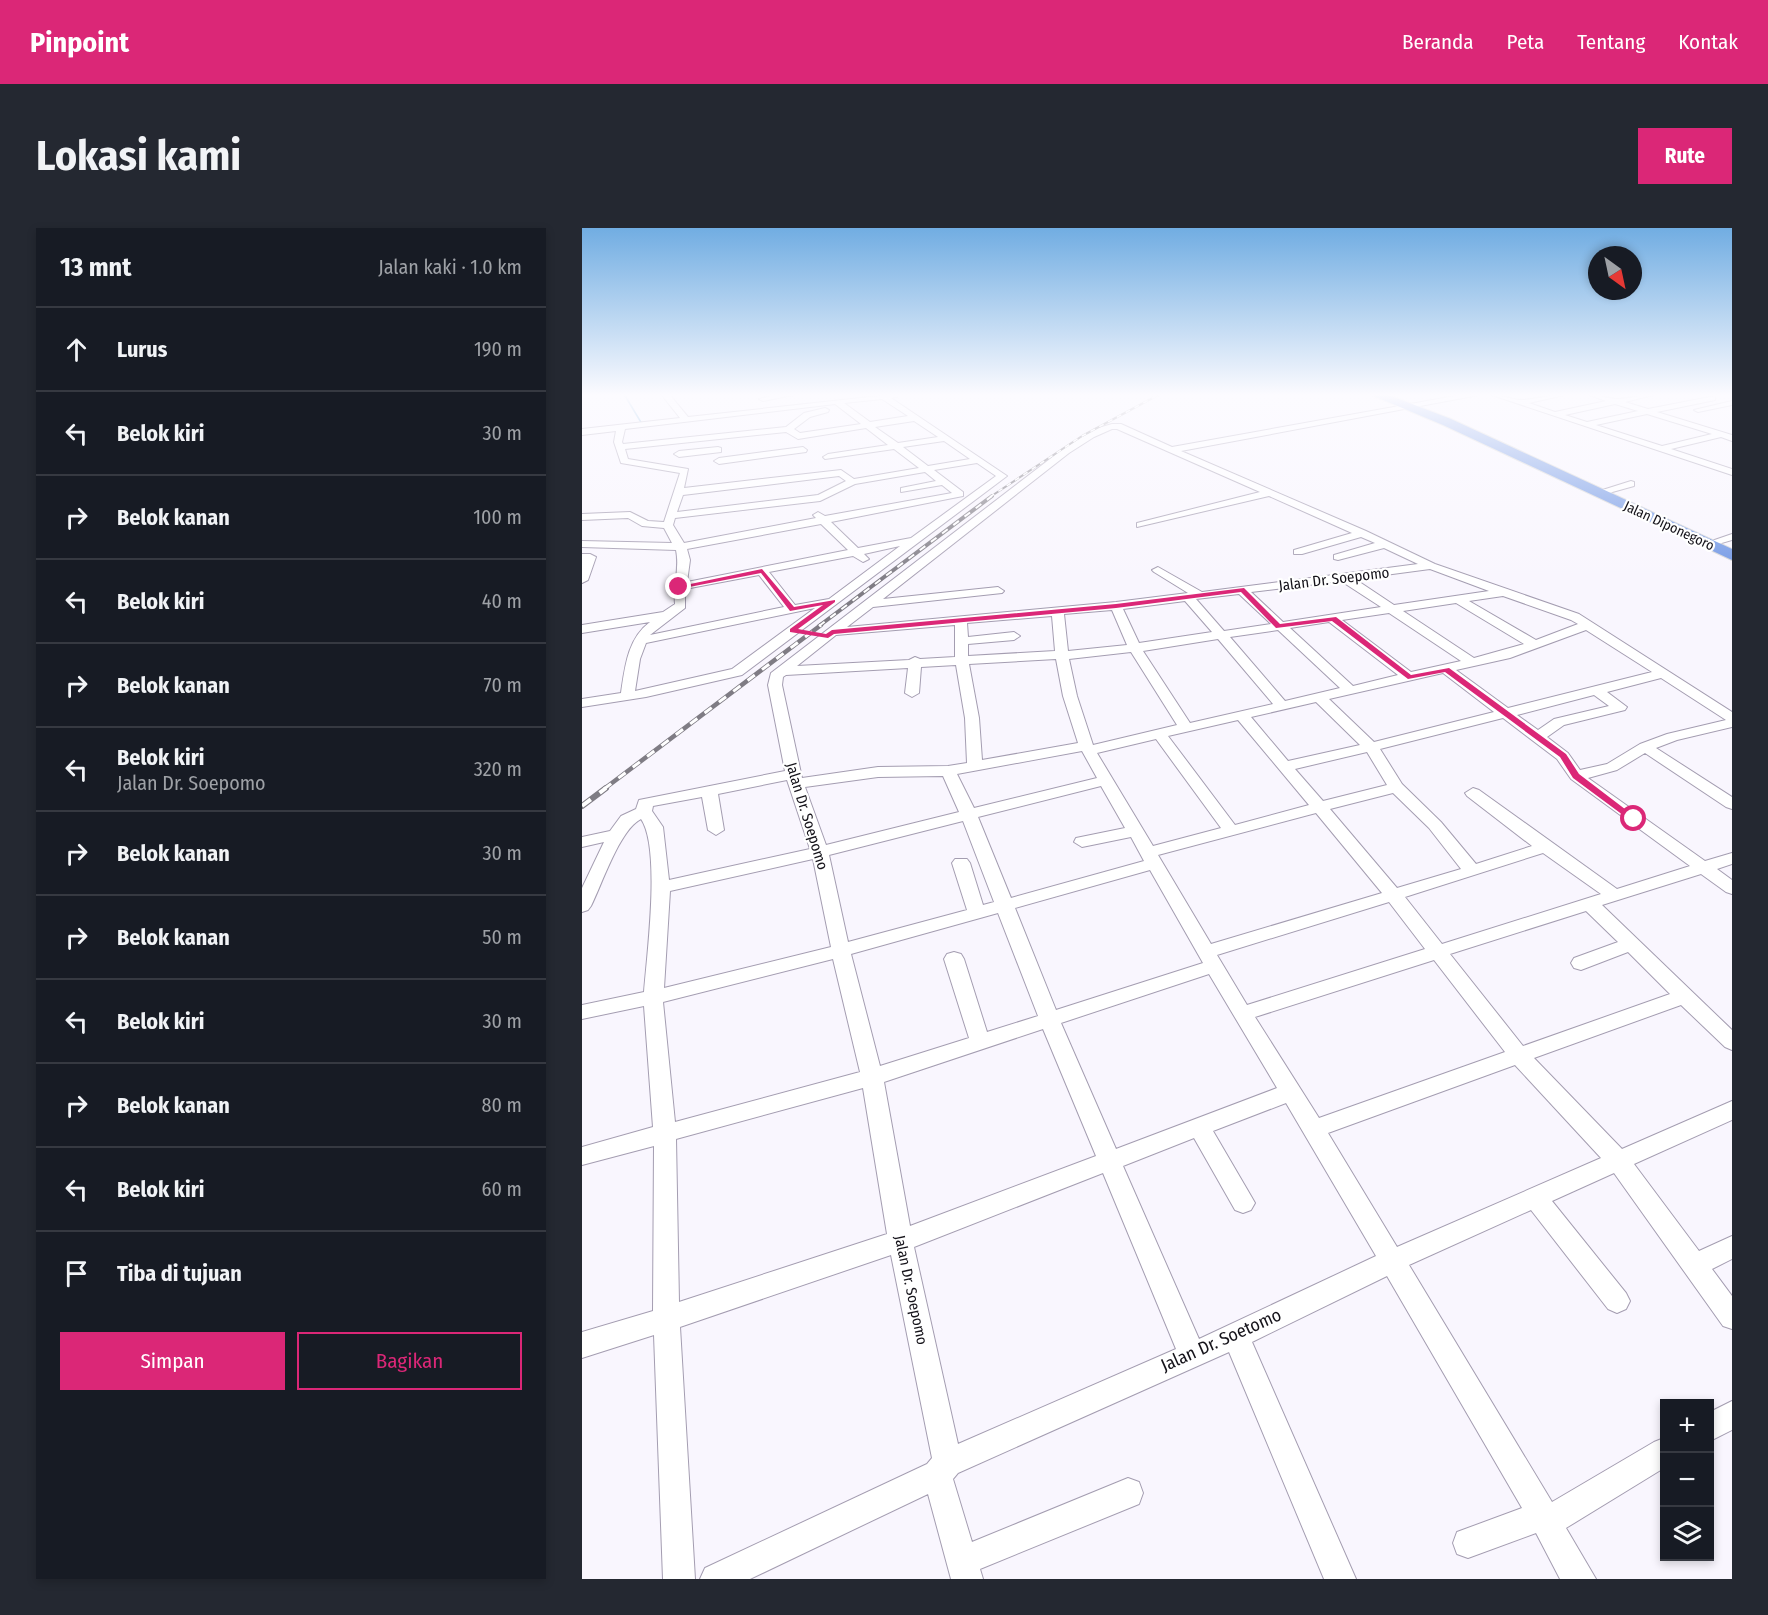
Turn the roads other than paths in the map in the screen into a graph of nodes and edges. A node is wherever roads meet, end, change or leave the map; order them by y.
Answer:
1 (624, 457) edge
2 (719, 457) edge
3 (806, 457) edge
4 (828, 457) edge
5 (910, 457) edge
6 (974, 457) edge
7 (1058, 457) edge
8 (1198, 457) edge
9 (1520, 457) edge
10 (1687, 457) edge
11 (978, 460) junction
12 (926, 469) junction
13 (1729, 469) edge
14 (842, 473) junction
15 (816, 476) junction
16 (852, 482) junction
17 (944, 482) junction
18 (1631, 484) dead end
19 (722, 487) junction
20 (904, 490) dead end
21 (679, 492) junction
22 (1270, 493) junction
23 (1598, 493) junction
24 (965, 497) junction
25 (804, 501) junction
26 (582, 517) edge
27 (669, 520) junction
28 (824, 520) junction
29 (1141, 525) dead end
30 (1346, 526) junction
31 (1326, 532) dead end
32 (1362, 533) junction
33 (1732, 537) edge
34 (914, 540) junction
35 (582, 544) edge
36 (1385, 544) junction
37 (1708, 544) junction
38 (681, 548) junction
39 (856, 552) junction
40 (1298, 552) dead end
41 (1732, 555) edge
42 (582, 556) edge
43 (1338, 558) dead end
44 (1431, 566) junction
45 (875, 570) junction
46 (1158, 570) dead end
47 (762, 571) junction
48 (1345, 578) junction
49 (582, 580) edge
50 (679, 587) junction
51 (1242, 590) junction
52 (998, 591) dead end
53 (1503, 592) junction
54 (1193, 596) junction
55 (1458, 599) junction
56 (832, 601) junction
57 (867, 604) junction
58 (1116, 606) junction
59 (792, 609) junction
60 (1390, 610) junction
61 (1058, 612) junction
62 (669, 614) junction
63 (1333, 619) junction
64 (961, 620) junction
65 (1588, 625) junction
66 (1279, 626) junction
67 (582, 629) edge
68 (792, 631) junction
69 (830, 634) junction
70 (1219, 635) junction
71 (1014, 636) dead end
72 (639, 641) junction
73 (962, 641) junction
74 (1536, 645) junction
75 (1135, 648) junction
76 (1062, 655) junction
77 (962, 659) junction
78 (915, 661) junction
79 (1473, 663) junction
80 (1446, 669) junction
81 (781, 671) junction
82 (1662, 674) junction
83 (1410, 678) junction
84 (1351, 691) junction
85 (1596, 691) junction
86 (912, 693) dead end
87 (627, 696) junction
88 (1320, 699) junction
89 (582, 703) edge
90 (1283, 707) junction
91 (1507, 713) junction
92 (1243, 717) junction
93 (1732, 718) edge
94 (1732, 723) edge
95 (1186, 729) junction
96 (1160, 735) junction
97 (1538, 737) junction
98 (1371, 747) junction
99 (1645, 747) junction
100 (1088, 748) junction
101 (975, 765) junction
102 (1286, 766) junction
103 (948, 771) junction
104 (1576, 776) junction
105 (795, 779) junction
106 (1106, 780) junction
107 (1396, 787) junction
108 (709, 790) junction
109 (1473, 793) dead end
110 (1732, 804) edge
111 (1319, 806) junction
112 (645, 811) junction
113 (969, 815) junction
114 (716, 830) dead end
115 (1231, 830) junction
116 (1135, 831) junction
117 (616, 835) junction
118 (582, 842) edge
119 (1082, 842) dead end
120 (1545, 847) junction
121 (820, 852) junction
122 (1150, 858) junction
123 (1732, 858) edge
124 (961, 863) dead end
125 (1703, 868) junction
126 (1472, 871) junction
127 (661, 887) junction
128 (1732, 888) edge
129 (1394, 896) junction
130 (1616, 896) junction
131 (1590, 904) junction
132 (582, 906) edge
133 (1005, 906) junction
134 (977, 914) junction
135 (1632, 944) junction
136 (841, 952) junction
137 (1436, 952) junction
138 (954, 959) dead end
139 (1210, 959) junction
140 (1581, 963) dead end
141 (1685, 996) junction
142 (653, 999) junction
143 (582, 1012) edge
144 (1242, 1014) junction
145 (1048, 1018) junction
146 (980, 1041) junction
147 (1732, 1042) edge
148 (1519, 1056) junction
149 (872, 1077) junction
150 (1290, 1092) junction
151 (1732, 1110) edge
152 (1199, 1127) junction
153 (1314, 1129) junction
154 (665, 1133) junction
155 (582, 1156) edge
156 (1619, 1161) junction
157 (1111, 1162) junction
158 (1536, 1199) junction
159 (1243, 1203) dead end
160 (900, 1241) junction
161 (1732, 1247) edge
162 (1392, 1262) junction
163 (1695, 1265) junction
164 (1617, 1301) dead end
165 (1729, 1306) edge
166 (666, 1319) junction
167 (1236, 1336) junction
168 (582, 1345) edge
169 (1192, 1354) junction
170 (1732, 1415) edge
171 (1714, 1426) edge
172 (1663, 1453) edge
173 (942, 1469) junction
174 (1128, 1493) dead end
175 (1545, 1518) junction
176 (1468, 1543) dead end
177 (965, 1570) edge
178 (679, 1579) edge
179 (716, 1579) edge
180 (1340, 1579) edge
181 (1580, 1579) edge

1 - 21 street
2 - 19 street
3 - 15 street
4 - 14 street
5 - 12 street
6 - 11 street
7 - 57 street, Jalan Dr. Soepomo
8 - 22 street, Jalan Dr. Soepomo
9 - 23 highway, Jalan Diponegoro
10 - 13 street
11 - 12 street
11 - 24 street
12 - 16 street
12 - 17 street
14 - 15 street
14 - 16 street
15 - 19 street
16 - 25 street
17 - 20 street
17 - 24 street
18 - 23 street
19 - 21 street
21 - 27 street
22 - 29 street
22 - 30 street, Jalan Dr. Soepomo
23 - 37 highway, Jalan Diponegoro
24 - 28 street
24 - 34 street
25 - 27 street
25 - 28 street
26 - 27 street
27 - 38 street
28 - 38 street
28 - 39 street
30 - 31 street
30 - 32 street, Jalan Dr. Soepomo
32 - 36 street, Jalan Dr. Soepomo
32 - 40 street
33 - 37 street
34 - 39 street
34 - 45 street
35 - 38 street
36 - 43 street
36 - 44 street, Jalan Dr. Soepomo
37 - 41 highway, Jalan Diponegoro
38 - 50 street
39 - 45 street
39 - 47 street
42 - 49 street
44 - 48 street, Jalan Dr. Soepomo
44 - 53 street
45 - 56 street
46 - 54 street
47 - 50 street
47 - 59 street
48 - 51 street, Jalan Dr. Soepomo
48 - 60 street
50 - 62 street
51 - 54 street, Jalan Dr. Soepomo
51 - 66 street
52 - 57 street
53 - 55 street
53 - 65 street
54 - 58 street, Jalan Dr. Soepomo
54 - 70 street
55 - 60 street
55 - 74 street
56 - 59 street
56 - 68 street
57 - 69 street, Jalan Dr. Soepomo
58 - 61 street, Jalan Dr. Soepomo
58 - 75 street
59 - 72 street
60 - 63 street
60 - 79 street
61 - 64 street, Jalan Dr. Soepomo
61 - 76 street
62 - 67 street
62 - 72 street
63 - 66 street
63 - 83 street
64 - 69 street, Jalan Dr. Soepomo
64 - 73 street
65 - 74 street
65 - 82 street
66 - 70 street
66 - 84 street
68 - 69 street, Jalan Dr. Soepomo
68 - 87 street
69 - 81 street
70 - 75 street
70 - 90 street
71 - 73 street
72 - 87 street
73 - 77 street
74 - 79 street
75 - 76 street
75 - 95 street
76 - 77 street
76 - 100 street
77 - 78 street
77 - 101 street
78 - 81 street
78 - 86 street
79 - 80 street
80 - 83 street
80 - 91 street
81 - 105 street, Jalan Dr. Soepomo
82 - 85 street
82 - 93 street
83 - 84 street
84 - 88 street
85 - 91 street
85 - 97 street
87 - 89 street
88 - 90 street
88 - 98 street
90 - 92 street
91 - 97 street
91 - 98 street
92 - 95 street
92 - 102 street
94 - 99 street
95 - 96 street
96 - 100 street
96 - 115 street
97 - 104 street
98 - 102 street
98 - 107 street
99 - 104 street
99 - 110 street
100 - 101 street
100 - 106 street
101 - 103 street
102 - 111 street
103 - 105 street
103 - 113 street
104 - 125 street
105 - 108 street
105 - 121 street, Jalan Dr. Soepomo
106 - 113 street
106 - 116 street
107 - 111 street
107 - 126 street
108 - 112 street
108 - 114 street
109 - 120 street
111 - 115 street
111 - 129 street
112 - 117 street
112 - 127 street
113 - 121 street
113 - 133 street
115 - 122 street
116 - 119 street
116 - 122 street
117 - 118 street
117 - 132 street
120 - 126 street
120 - 130 street
121 - 127 street
121 - 136 street, Jalan Dr. Soepomo
122 - 133 street
122 - 139 street
123 - 125 street
124 - 134 street
125 - 128 street
125 - 130 street
126 - 129 street
127 - 142 street
129 - 137 street
129 - 139 street
130 - 131 street
131 - 135 street
131 - 137 street
133 - 134 street
133 - 145 street
134 - 136 street
135 - 140 street
135 - 141 street
136 - 142 street
136 - 149 street, Jalan Dr. Soepomo
137 - 144 street
137 - 148 street
138 - 146 street
139 - 144 street
139 - 145 street
141 - 147 street
141 - 148 street
142 - 143 street
142 - 154 street
144 - 150 street
145 - 146 street
145 - 157 street
146 - 149 street
148 - 153 street
148 - 156 street
149 - 154 street
149 - 160 street, Jalan Dr. Soepomo
150 - 152 street
150 - 153 street
151 - 156 street, Jalan Dr. Soetomo
152 - 157 street
152 - 159 street
153 - 162 street
154 - 155 street
154 - 166 street
156 - 158 street, Jalan Dr. Soetomo
156 - 163 street
157 - 160 street
157 - 169 street
158 - 162 street, Jalan Dr. Soetomo
158 - 164 street
160 - 166 street
160 - 173 street, Jalan Dr. Soepomo
161 - 163 street
162 - 167 street, Jalan Dr. Soetomo
162 - 175 street
163 - 165 street
166 - 168 street
166 - 178 street
167 - 169 street, Jalan Dr. Soetomo
167 - 180 street
169 - 173 street, Jalan Dr. Soetomo
170 - 171 street
172 - 175 street
173 - 177 street, Jalan Dr. Soepomo
173 - 179 street, Jalan Dr. Soetomo
174 - 177 street
175 - 176 street
175 - 181 street

